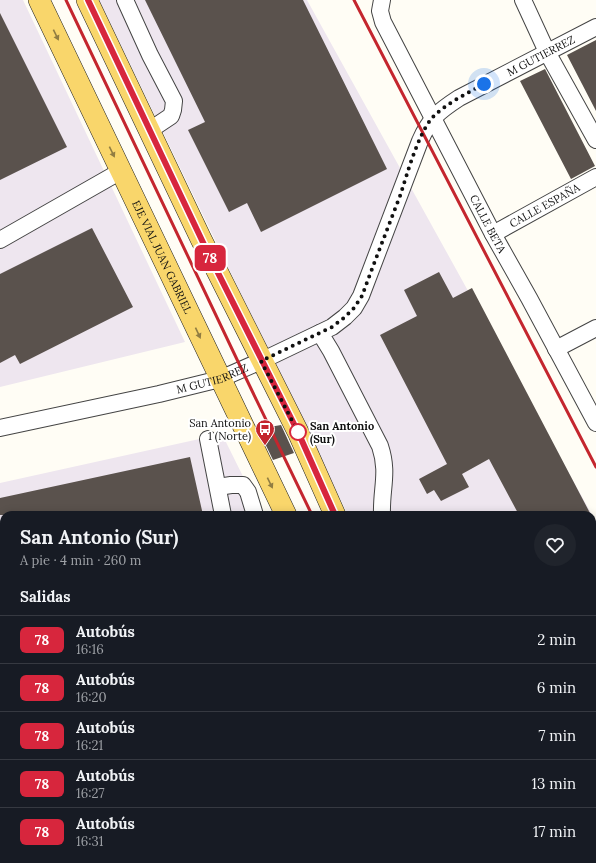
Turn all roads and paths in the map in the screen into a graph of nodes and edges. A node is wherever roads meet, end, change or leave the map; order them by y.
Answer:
1 (39, 0) edge
2 (88, 0) edge
3 (125, 0) edge
4 (382, 0) edge
5 (523, 0) edge
6 (596, 27) edge
7 (547, 52) junction
8 (432, 118) junction
9 (150, 130) junction
10 (596, 140) edge
11 (121, 171) junction
12 (596, 177) edge
13 (493, 234) junction
14 (0, 240) edge
15 (596, 328) edge
16 (320, 333) junction
17 (556, 350) junction
18 (261, 361) junction
19 (220, 379) junction
20 (596, 423) edge
21 (0, 428) edge
22 (208, 439) dead end
23 (218, 487) junction
24 (222, 511) edge
25 (254, 511) edge
26 (284, 511) edge
27 (333, 511) edge
28 (382, 511) edge

1 -> 11 main road, EJE VIAL JUAN GABRIEL
2 - 9 main road
3 - 9 street
4 - 8 street, CALLE BETA
5 - 7 street
6 - 7 street, M GUTIERREZ
7 - 8 street, M GUTIERREZ
7 - 10 street
8 - 13 street, CALLE BETA
8 - 16 street, M GUTIERREZ
9 - 18 main road
11 - 14 street
11 -> 19 main road, EJE VIAL JUAN GABRIEL
12 - 13 street, CALLE ESPAÑA
13 - 17 street, CALLE BETA
15 - 17 street
16 - 18 street, M GUTIERREZ
16 - 28 street
17 - 20 street, CALLE BETA
18 - 19 street, M GUTIERREZ
18 - 27 main road
19 - 21 street, M GUTIERREZ
19 -> 26 main road, EJE VIAL JUAN GABRIEL
22 - 23 street
23 - 24 street
23 - 25 street

